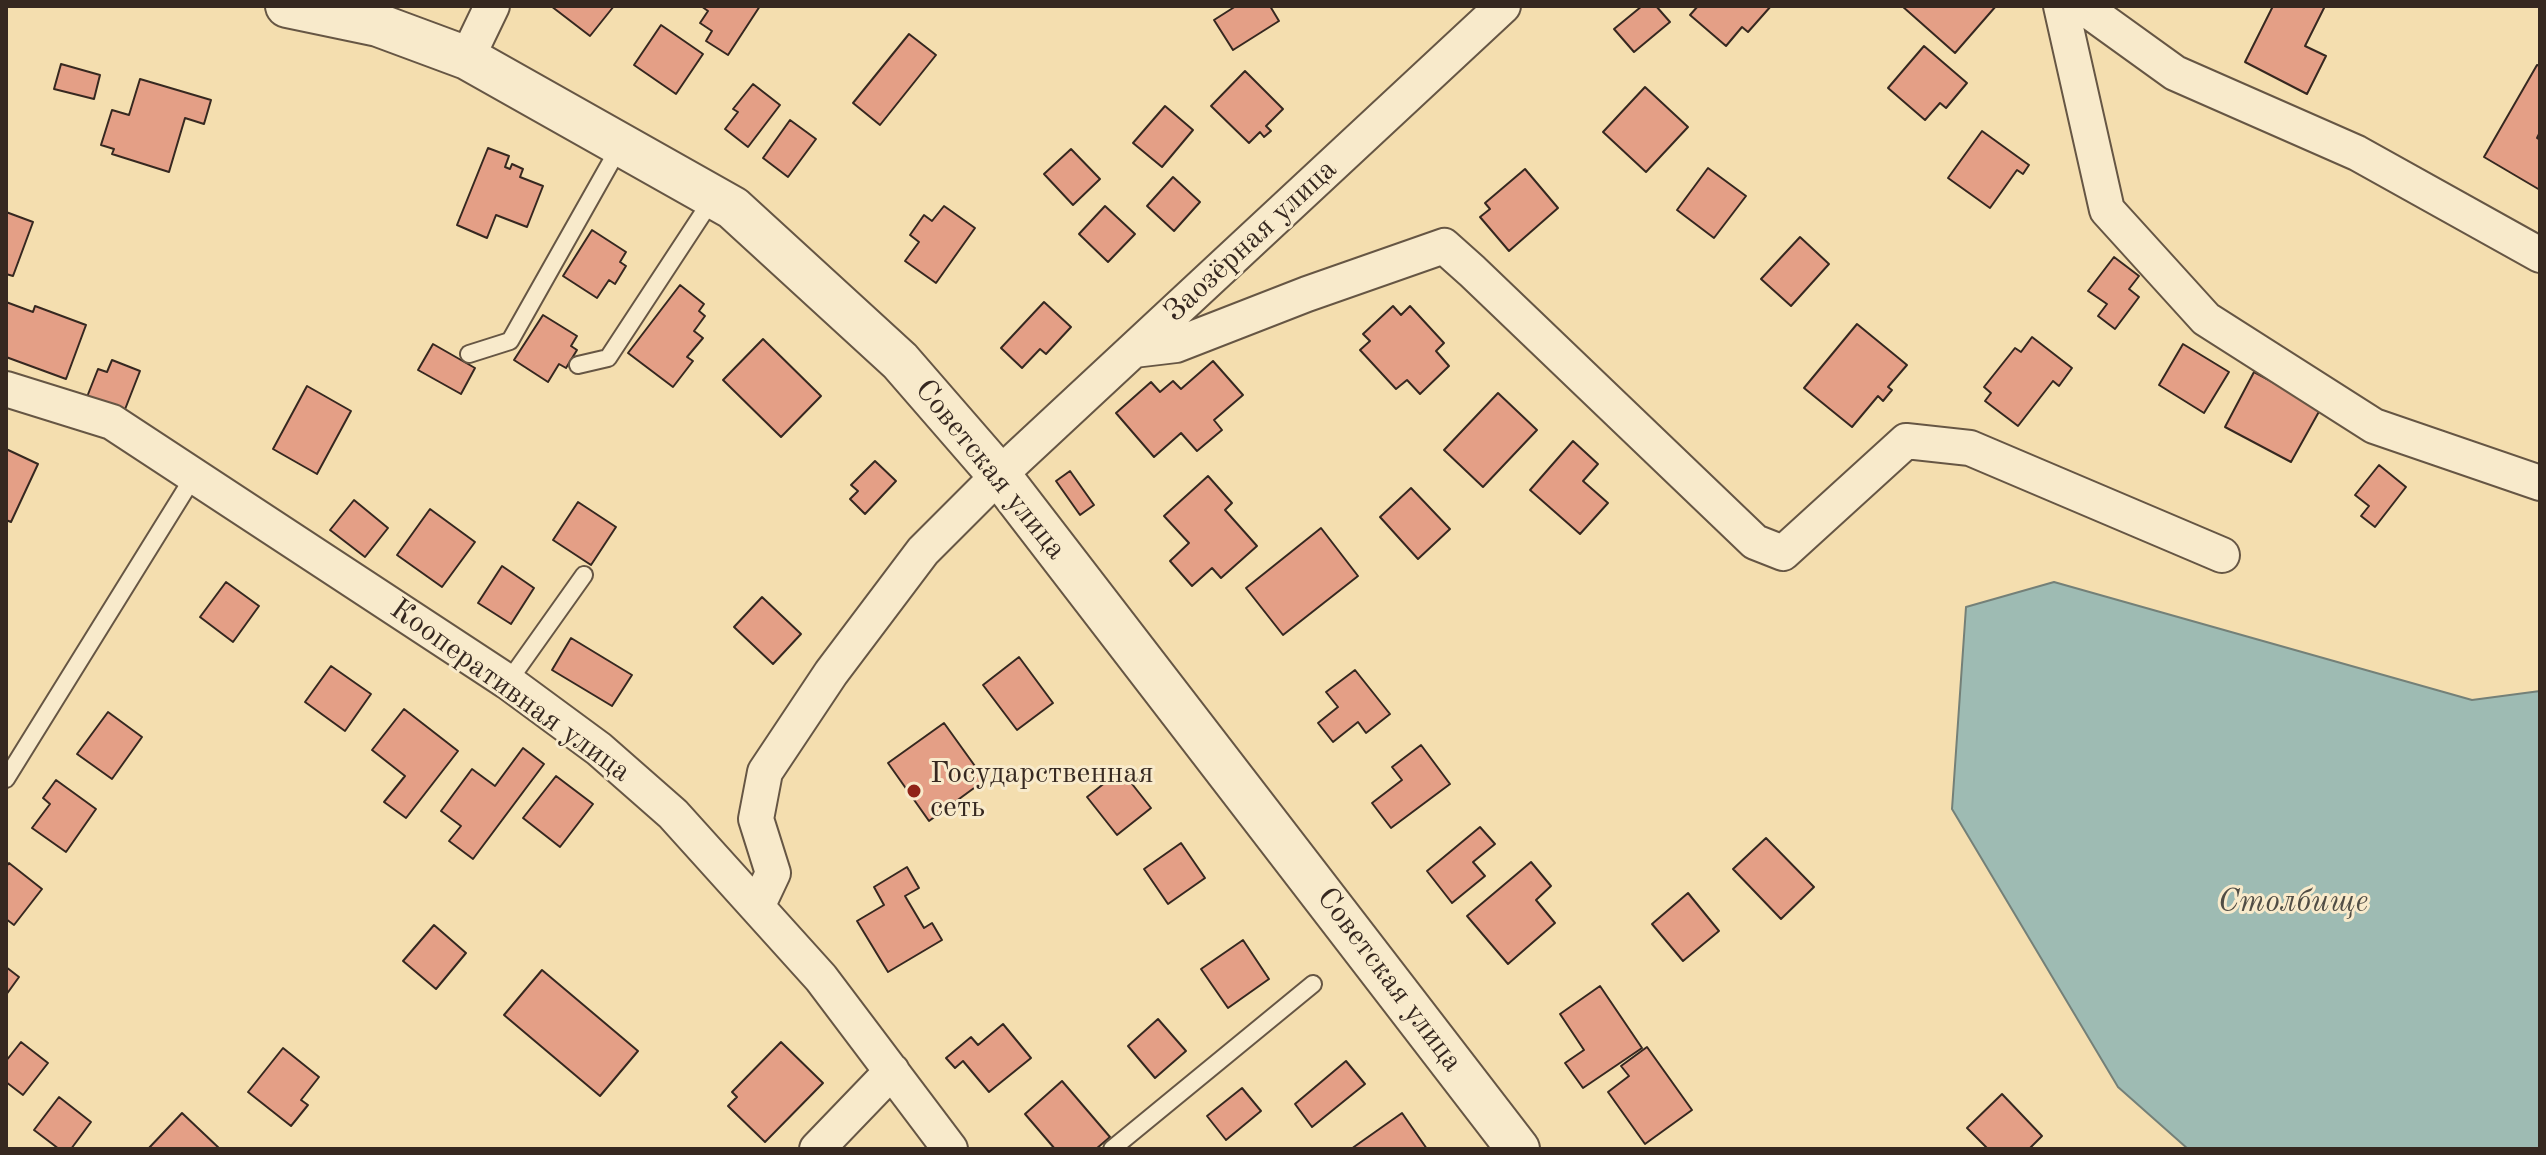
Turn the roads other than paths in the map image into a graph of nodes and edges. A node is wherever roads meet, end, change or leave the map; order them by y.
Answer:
1 (287, 6) edge
2 (492, 6) edge
3 (1503, 6) edge
4 (2061, 6) edge
5 (2082, 6) edge
6 (383, 21) edge
7 (458, 55) junction
8 (621, 145) junction
9 (714, 198) junction
10 (2540, 255) edge
11 (1134, 350) junction
12 (469, 354) dead end
13 (578, 365) dead end
14 (6, 389) edge
15 (999, 475) junction
16 (194, 476) junction
17 (2540, 483) edge
18 (2222, 555) dead end
19 (584, 575) dead end
20 (508, 682) junction
21 (6, 779) edge
22 (757, 907) junction
23 (1313, 984) dead end
24 (892, 1071) junction
25 (817, 1149) edge
26 (950, 1149) edge
27 (1112, 1149) edge
28 (1518, 1149) edge

1 - 6 street, Советская улица
2 - 7 street
3 - 11 street, Заозёрная улица
4 - 17 street
5 - 10 street
6 - 7 street, Советская улица
7 - 8 street, Советская улица
8 - 9 street, Советская улица
8 - 12 lane
9 - 13 lane
9 - 15 street, Советская улица
11 - 15 street, Заозёрная улица
11 - 18 street
14 - 16 street, Кооперативная улица
15 - 22 street, Заозёрная улица
15 - 28 street, Советская улица
16 - 20 street, Кооперативная улица
16 - 21 lane
19 - 20 lane
20 - 22 street, Кооперативная улица
22 - 24 street, Кооперативная улица
23 - 27 lane
24 - 25 street
24 - 26 street, Кооперативная улица

